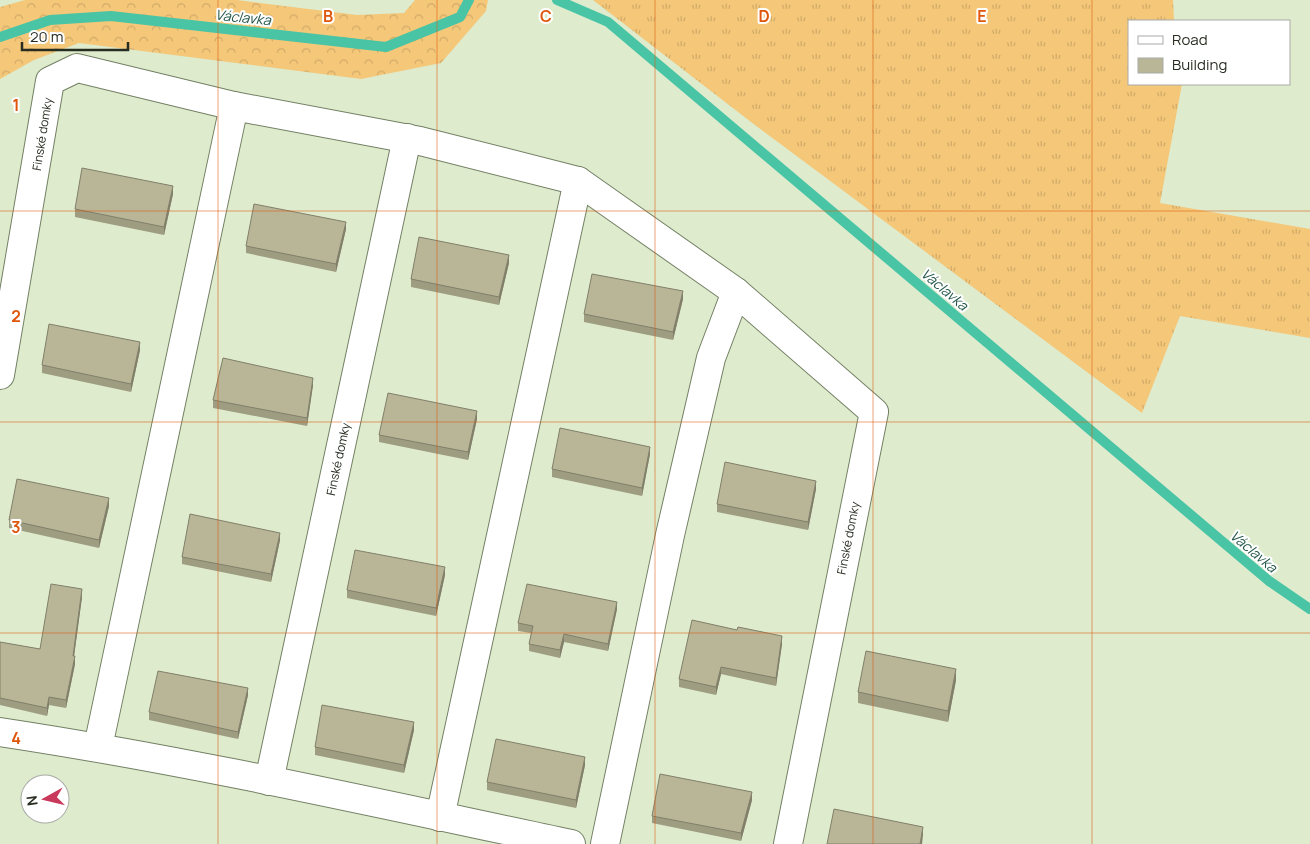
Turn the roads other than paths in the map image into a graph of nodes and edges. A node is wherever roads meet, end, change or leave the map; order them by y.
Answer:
1 (234, 106) junction
2 (407, 138) junction
3 (578, 181) junction
4 (736, 292) junction
5 (0, 375) edge
6 (0, 732) edge
7 (98, 747) junction
8 (269, 781) junction
9 (440, 817) junction
10 (571, 844) edge
11 (605, 844) edge
12 (788, 844) edge

1 - 2 street, Finské domky
1 - 5 street, Finské domky
1 - 7 street
2 - 3 street, Finské domky
2 - 8 street, Finské domky
3 - 4 street, Finské domky
3 - 9 street
4 - 11 street
4 - 12 street, Finské domky
6 - 7 street
7 - 8 street
8 - 9 street
9 - 10 street

